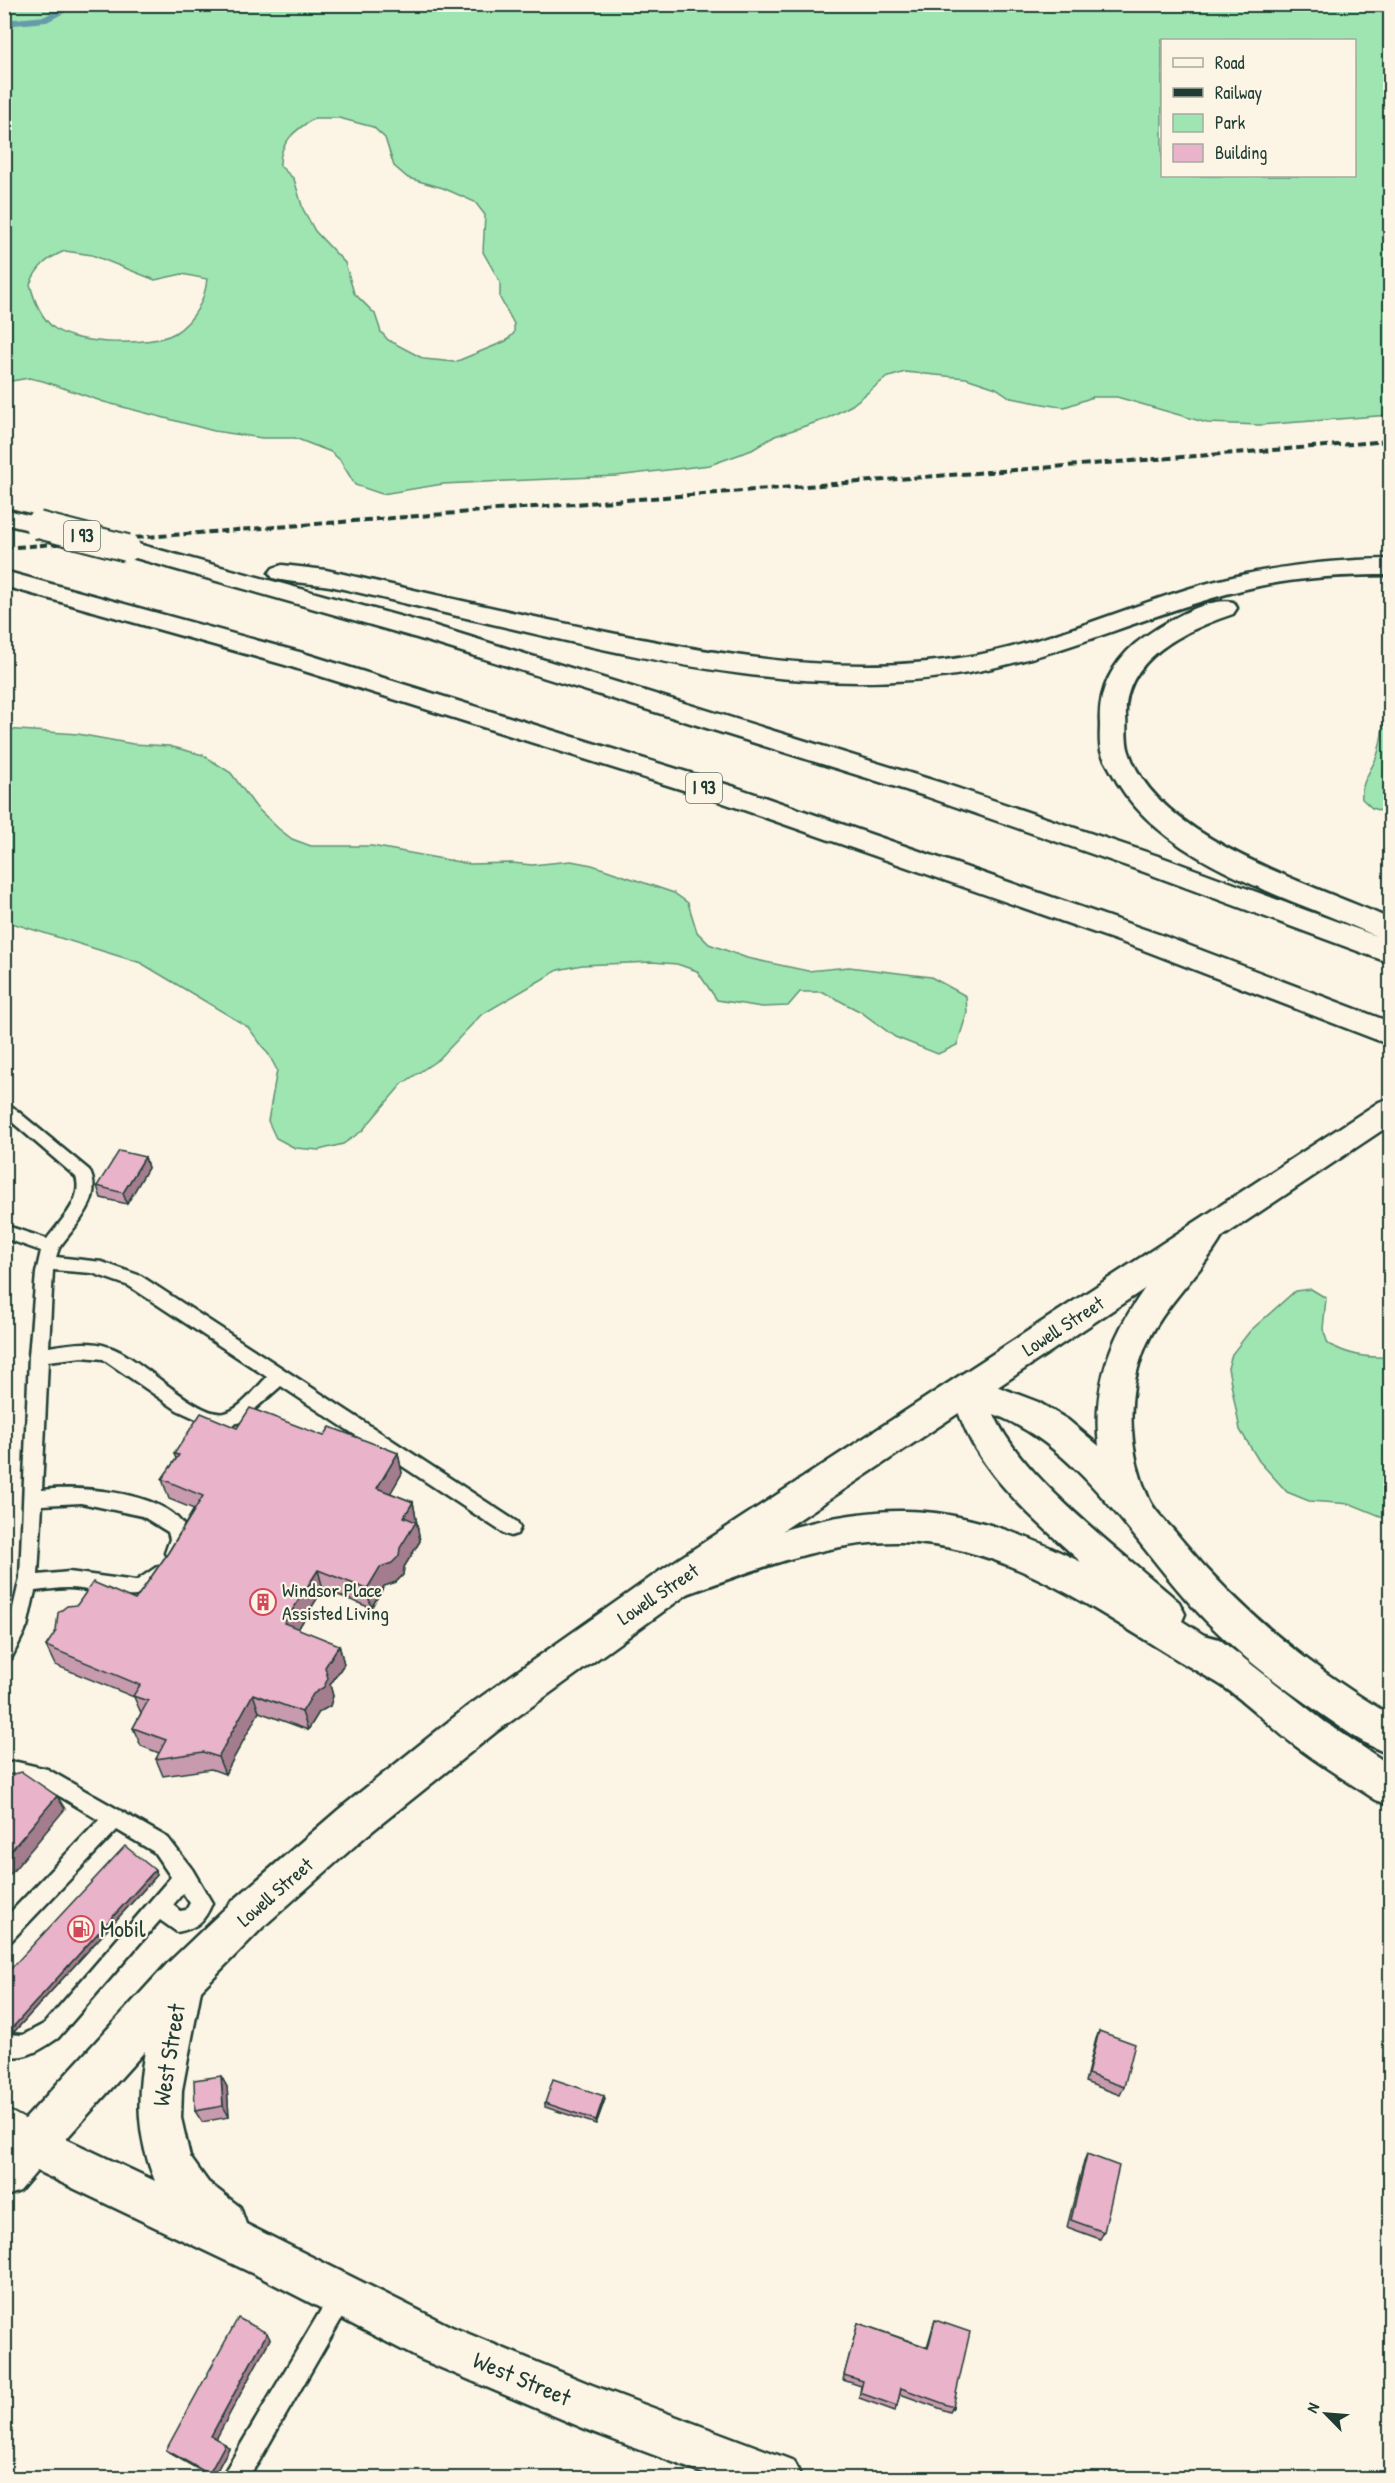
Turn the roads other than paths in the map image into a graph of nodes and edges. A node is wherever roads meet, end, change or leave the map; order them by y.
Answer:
1 (4, 516) edge
2 (173, 559) junction
3 (1390, 567) edge
4 (4, 578) edge
5 (1390, 585) edge
6 (1390, 931) edge
7 (1390, 952) edge
8 (1390, 1034) edge
9 (4, 1106) edge
10 (1390, 1110) edge
11 (1210, 1230) junction
12 (4, 1231) edge
13 (51, 1246) junction
14 (46, 1264) junction
15 (38, 1356) junction
16 (280, 1376) junction
17 (967, 1389) junction
18 (34, 1498) junction
19 (1140, 1516) junction
20 (512, 1528) dead end
21 (673, 1582) junction
22 (28, 1584) junction
23 (4, 1653) edge
24 (1222, 1667) junction
25 (1390, 1736) edge
26 (4, 1773) edge
27 (1390, 1787) edge
28 (115, 1818) junction
29 (185, 1876) junction
30 (159, 1906) junction
31 (204, 1932) junction
32 (4, 1934) edge
33 (182, 1978) junction
34 (4, 2044) edge
35 (13, 2150) edge
36 (276, 2261) junction
37 (342, 2296) junction
38 (233, 2478) edge
39 (777, 2478) edge

1 - 2 main road, I 93, bridge
2 - 3 main road
2 - 7 main road, I 93
4 - 8 main road, I 93
5 - 6 main road
9 - 13 lane
10 - 11 main road, Lowell Street
11 - 17 main road, Lowell Street
11 - 19 main road
12 - 13 lane
13 - 14 lane
14 - 15 lane
14 - 16 lane
15 - 16 lane
15 - 18 lane
16 - 20 lane
17 - 19 main road
17 - 21 main road, Lowell Street
17 - 24 main road
18 - 22 lane
18 - 22 lane
19 - 25 main road
21 - 24 main road
21 - 31 main road, Lowell Street
22 - 23 lane
24 - 27 main road
26 - 28 lane
28 - 29 lane
28 - 32 lane
29 - 30 lane
29 - 31 lane
30 - 31 lane
30 - 34 lane
31 - 33 main road, Lowell Street
33 - 35 main road, Lowell Street
33 - 36 main road, West Street
35 - 36 main road, West Street
36 - 37 main road, West Street
37 - 38 lane
37 - 39 main road, West Street

